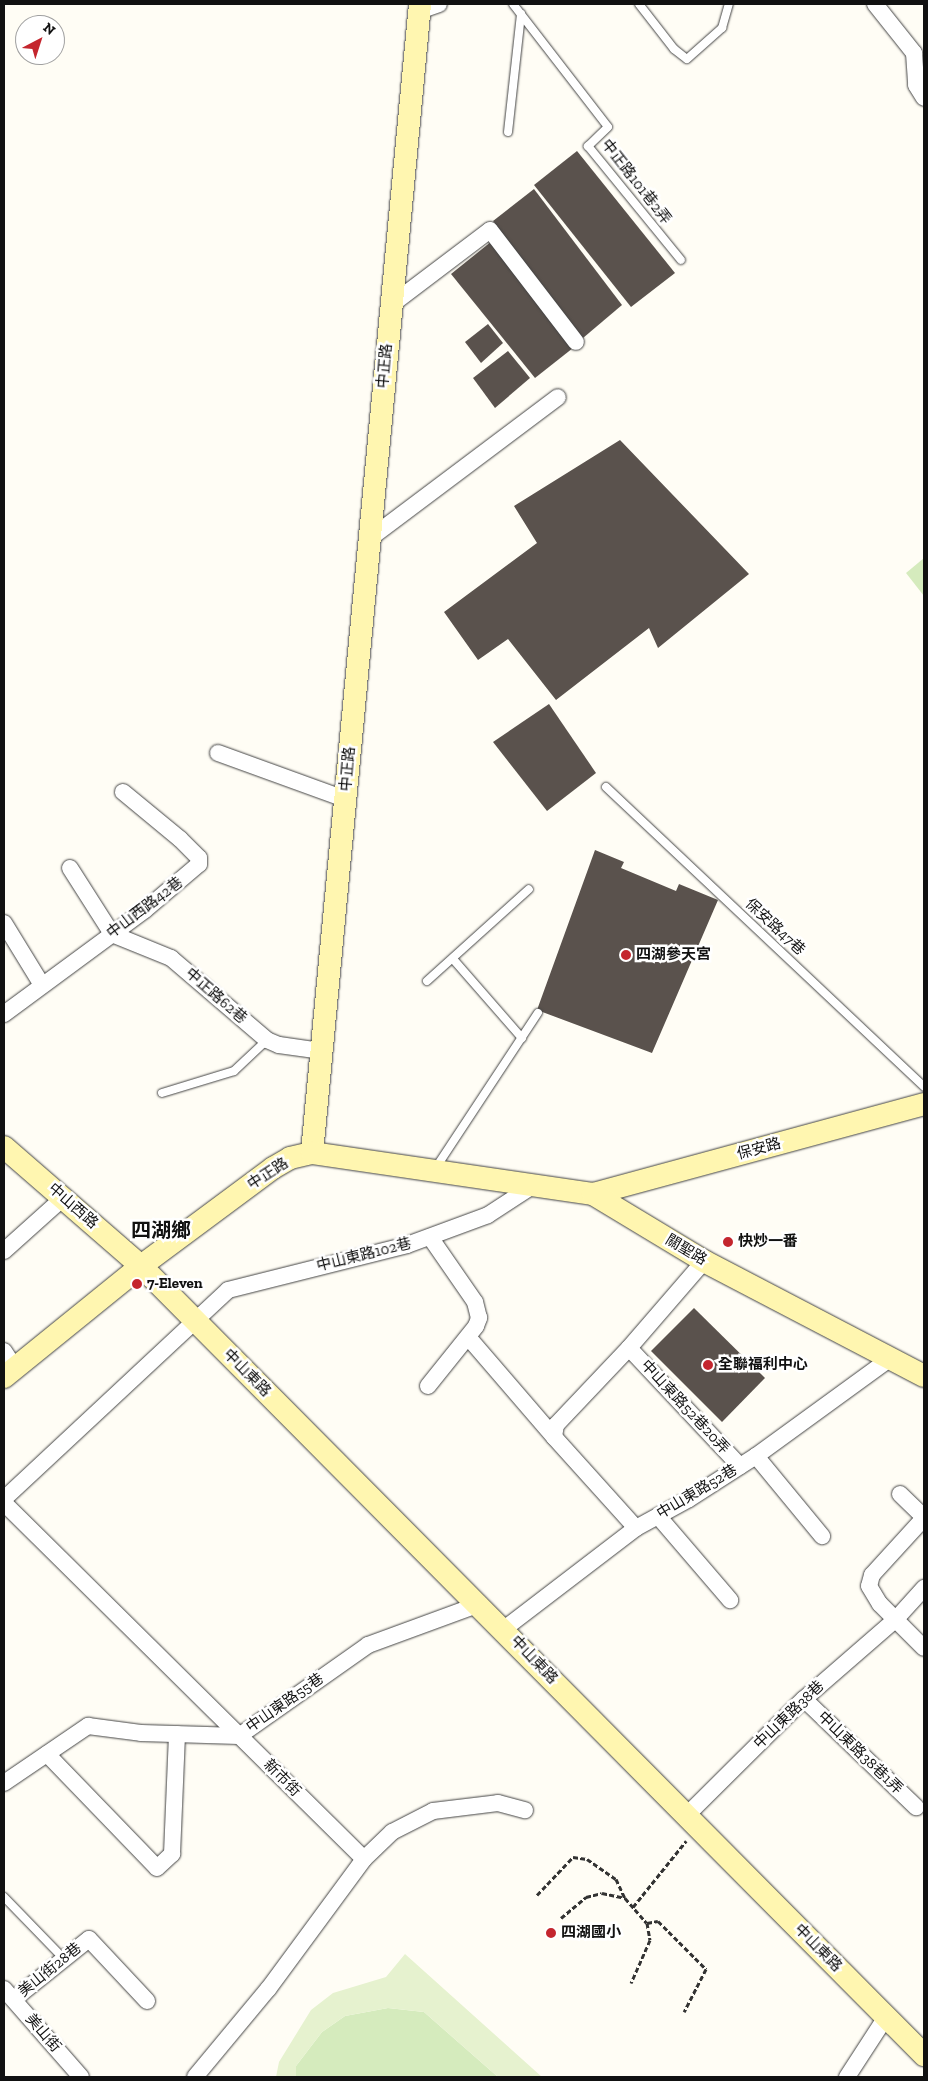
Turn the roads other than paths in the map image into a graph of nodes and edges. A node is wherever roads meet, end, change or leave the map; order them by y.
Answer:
1 (513, 4) edge
2 (639, 4) edge
3 (729, 4) edge
4 (875, 4) edge
5 (426, 6) edge
6 (521, 14) junction
7 (924, 98) edge
8 (508, 132) dead end
9 (681, 260) dead end
10 (391, 305) junction
11 (576, 342) dead end
12 (558, 397) dead end
13 (369, 539) junction
14 (218, 753) dead end
15 (606, 787) dead end
16 (123, 792) dead end
17 (345, 799) junction
18 (70, 868) dead end
19 (530, 889) dead end
20 (4, 923) edge
21 (112, 934) junction
22 (453, 959) junction
23 (427, 982) dead end
24 (42, 985) junction
25 (4, 1014) edge
26 (538, 1014) dead end
27 (522, 1038) junction
28 (267, 1040) junction
29 (321, 1051) junction
30 (924, 1087) edge
31 (162, 1093) dead end
32 (924, 1104) edge
33 (4, 1147) edge
34 (312, 1153) junction
35 (434, 1170) junction
36 (534, 1185) junction
37 (593, 1194) junction
38 (63, 1198) junction
39 (430, 1237) junction
40 (4, 1251) edge
41 (704, 1261) junction
42 (141, 1266) junction
43 (195, 1321) junction
44 (468, 1337) junction
45 (629, 1348) junction
46 (891, 1358) junction
47 (8, 1366) edge
48 (924, 1376) edge
49 (428, 1386) dead end
50 (554, 1438) junction
51 (756, 1456) junction
52 (740, 1466) junction
53 (900, 1494) dead end
54 (4, 1499) edge
55 (4, 1503) edge
56 (658, 1516) junction
57 (924, 1517) edge
58 (636, 1528) junction
59 (822, 1536) dead end
60 (924, 1588) edge
61 (730, 1600) dead end
62 (480, 1604) junction
63 (896, 1619) junction
64 (504, 1629) junction
65 (924, 1648) edge
66 (804, 1699) junction
67 (177, 1734) junction
68 (239, 1736) junction
69 (47, 1754) junction
70 (4, 1783) edge
71 (916, 1807) dead end
72 (525, 1810) dead end
73 (686, 1816) junction
74 (364, 1859) junction
75 (4, 1897) edge
76 (64, 1959) junction
77 (9, 1994) edge
78 (147, 2001) dead end
79 (886, 2017) junction
80 (924, 2055) edge
81 (81, 2077) edge
82 (195, 2077) edge
83 (846, 2077) edge

1 - 6 lane, 中正路101巷2弄
2 - 3 lane
4 - 7 street
5 - 10 main road, 中正路
6 - 8 lane
6 - 9 lane, 中正路101巷2弄
10 - 11 street
10 - 13 main road, 中正路
12 - 13 street
13 - 17 main road, 中正路
14 - 17 street
15 - 30 lane, 保安路47巷
16 - 21 street, 中山西路42巷
17 - 29 main road, 中正路
18 - 21 street
19 - 22 lane
20 - 24 street
21 - 24 street, 中山西路42巷
21 - 28 street, 中正路62巷
22 - 23 lane
22 - 27 lane
24 - 25 street, 中山西路42巷
26 - 27 lane
27 - 35 lane
28 - 29 street, 中正路62巷
28 - 31 lane
29 - 34 main road, 中正路
32 - 37 main road, 保安路
33 - 38 main road, 中山西路
34 - 35 main road, 關聖路
34 - 42 main road, 中正路
35 - 36 main road, 關聖路
36 - 37 main road, 關聖路
36 - 39 street, 中山東路102巷
37 - 41 main road, 關聖路
38 - 40 street
38 - 42 main road, 中山西路
39 - 43 street, 中山東路102巷
39 - 44 street
41 - 45 street, 中山東路52巷20弄
41 - 46 main road, 關聖路
42 - 43 main road, 中山東路
42 - 47 main road, 中正路
43 - 54 street, 中山東路102巷
43 - 62 main road, 中山東路
44 - 49 street
44 - 50 street
45 - 50 street, 中山東路52巷20弄
45 - 52 street, 中山東路52巷20弄
46 - 48 main road, 關聖路
46 - 51 street, 中山東路52巷
50 - 58 street
51 - 52 street, 中山東路52巷
51 - 59 street
52 - 56 street, 中山東路52巷
53 - 57 street
55 - 68 street, 新市街
56 - 58 street, 中山東路52巷
56 - 61 street
57 - 63 street
58 - 64 street, 中山東路52巷
60 - 63 street, 中山東路38巷
62 - 64 main road, 中山東路
62 - 68 street, 中山東路55巷
63 - 65 street
63 - 66 street, 中山東路38巷
64 - 73 main road, 中山東路
66 - 71 street, 中山東路38巷1弄
66 - 73 street, 中山東路38巷
67 - 68 street, 中山東路55巷
67 - 69 street, 中山東路55巷
67 - 69 street
68 - 74 street, 新市街
69 - 70 street, 中山東路55巷
72 - 74 street
73 - 79 main road, 中山東路
74 - 82 street
75 - 76 lane
76 - 77 street, 美山街28巷
76 - 78 street, 美山街28巷
77 - 81 street, 美山街
79 - 80 main road, 中山東路
79 - 83 street

